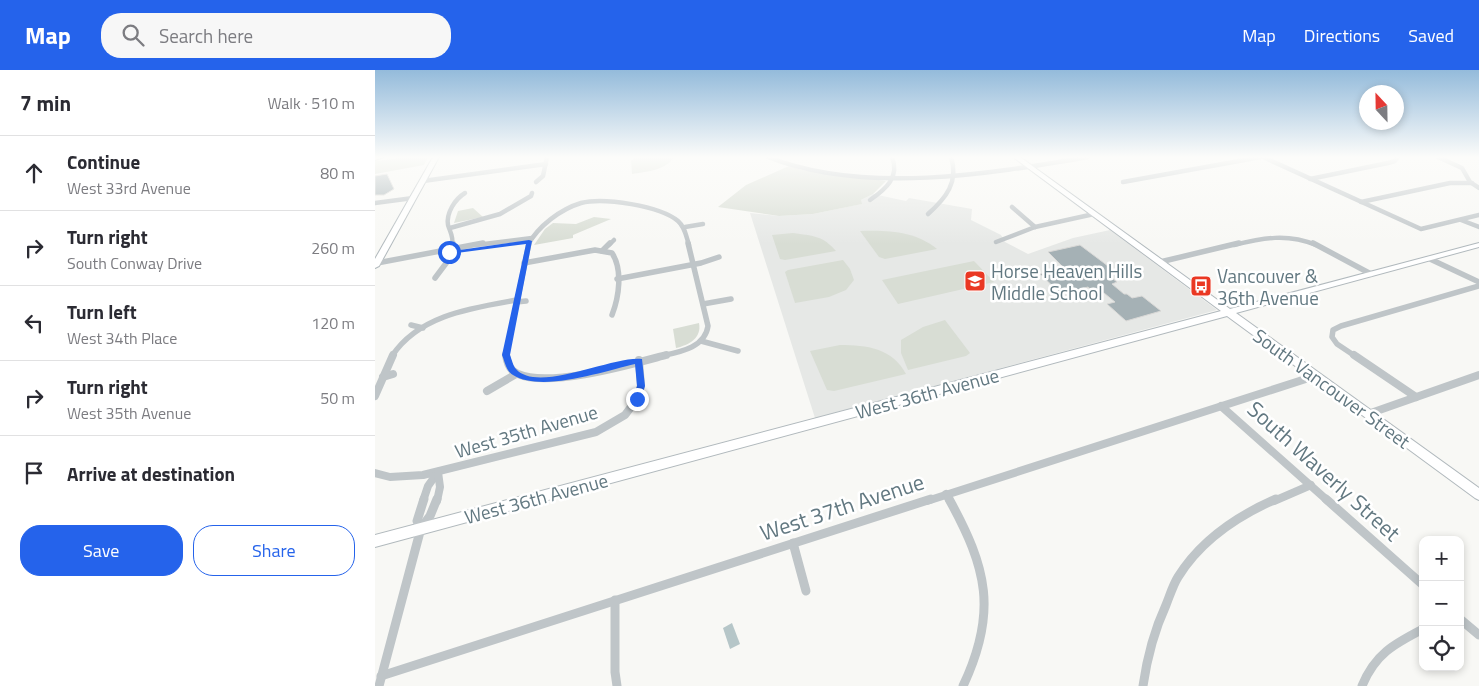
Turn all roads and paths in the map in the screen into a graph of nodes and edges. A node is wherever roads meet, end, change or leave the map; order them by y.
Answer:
1 (420, 186) edge
2 (887, 186) edge
3 (952, 186) edge
4 (1055, 186) edge
5 (1325, 186) edge
6 (1437, 186) edge
7 (465, 193) dead end
8 (532, 193) dead end
9 (413, 198) junction
10 (870, 200) dead end
11 (1361, 202) junction
12 (375, 204) edge
13 (1011, 207) dead end
14 (928, 214) dead end
15 (1094, 214) junction
16 (1479, 215) edge
17 (1461, 220) junction
18 (703, 224) dead end
19 (1035, 227) junction
20 (1479, 227) edge
21 (449, 228) junction
22 (685, 228) junction
23 (531, 240) junction
24 (614, 240) dead end
25 (996, 242) dead end
26 (1479, 246) edge
27 (450, 251) junction
28 (602, 251) junction
29 (719, 257) dead end
30 (1430, 258) junction
31 (1160, 262) junction
32 (524, 263) junction
33 (376, 264) edge
34 (694, 264) junction
35 (1371, 274) junction
36 (435, 278) dead end
37 (617, 279) junction
38 (1479, 282) edge
39 (1479, 286) edge
40 (731, 299) dead end
41 (526, 300) dead end
42 (516, 301) junction
43 (703, 304) junction
44 (1228, 312) junction
45 (612, 315) dead end
46 (411, 325) dead end
47 (423, 328) junction
48 (701, 341) junction
49 (738, 351) dead end
50 (639, 360) junction
51 (393, 374) dead end
52 (517, 374) junction
53 (1479, 375) edge
54 (1315, 376) junction
55 (383, 377) junction
56 (487, 391) dead end
57 (375, 396) edge
58 (1416, 397) junction
59 (1221, 406) junction
60 (1369, 414) junction
61 (438, 472) junction
62 (375, 473) edge
63 (1311, 485) junction
64 (946, 494) junction
65 (1479, 495) edge
66 (421, 528) junction
67 (375, 541) edge
68 (793, 542) junction
69 (1419, 581) edge
70 (806, 591) dead end
71 (615, 600) junction
72 (1464, 623) edge
73 (1419, 631) edge
74 (1479, 636) edge
75 (380, 681) edge
76 (617, 686) edge
77 (963, 686) edge
78 (1143, 686) edge
79 (1362, 686) edge

1 - 9 street
2 - 10 street
3 - 14 street
4 - 15 street, South Vancouver Street
5 - 11 street
6 - 11 street
7 - 21 street
8 - 21 street
9 - 12 street
9 - 33 street
11 - 17 street
13 - 19 street
15 - 19 street
15 - 31 street, South Vancouver Street
16 - 17 street
17 - 20 street
18 - 22 street
19 - 25 street
21 - 27 street
22 - 23 street
22 - 34 street
23 - 27 street
23 - 32 street
24 - 28 street
26 - 30 street, West 36th Avenue
27 - 33 street
27 - 36 street
28 - 32 street
28 - 37 street
29 - 34 street
30 - 35 street, West 36th Avenue
30 - 38 street
31 - 35 street
31 - 44 street, South Vancouver Street
32 - 42 street
34 - 37 street
34 - 43 street
35 - 44 street, West 36th Avenue
37 - 45 street
39 - 58 street
40 - 43 street
41 - 42 street
42 - 47 street
42 - 52 street
43 - 48 street
44 - 54 street, South Vancouver Street
44 - 66 street, West 36th Avenue
46 - 47 street
47 - 55 street
48 - 49 street
48 - 50 street
50 - 52 street
50 - 61 street, West 35th Avenue
51 - 55 street
52 - 56 street
53 - 58 street
54 - 59 street, West 37th Avenue
54 - 60 street, South Vancouver Street
55 - 57 street
58 - 60 street
59 - 63 street, South Waverly Street
59 - 64 street, West 37th Avenue
60 - 65 street, South Vancouver Street
61 - 62 street, West 35th Avenue
61 - 66 street
63 - 69 street, South Waverly Street
63 - 78 street
64 - 68 street, West 37th Avenue
64 - 77 street
66 - 67 street, West 36th Avenue
66 - 75 street
68 - 70 street
68 - 71 street, West 37th Avenue
71 - 75 street, West 37th Avenue
71 - 76 street
72 - 74 street
73 - 79 street

